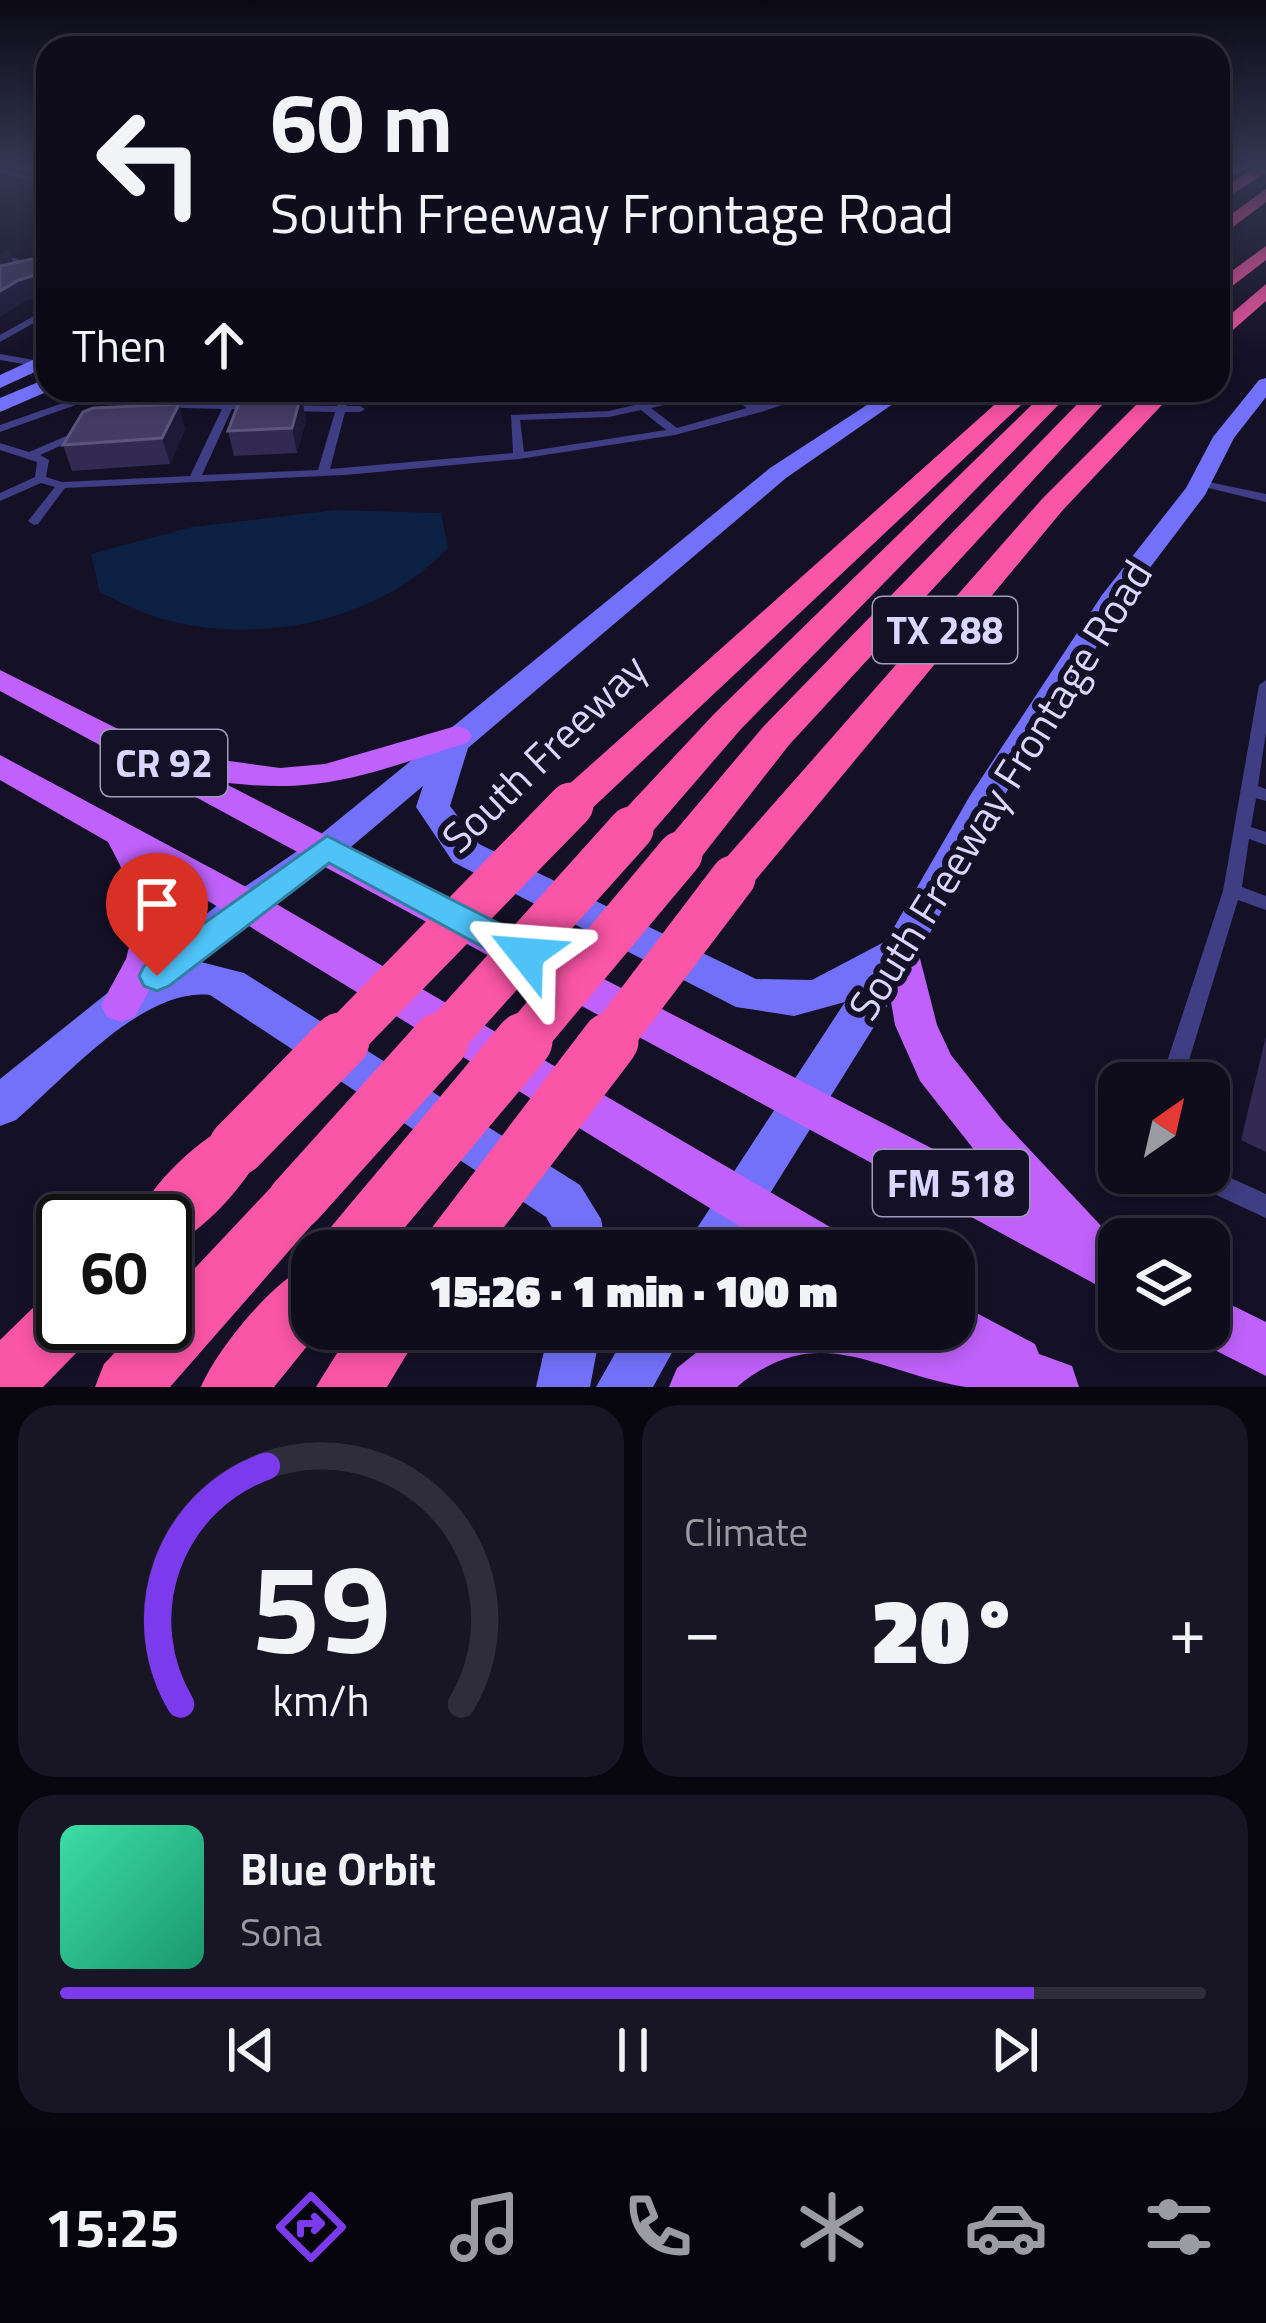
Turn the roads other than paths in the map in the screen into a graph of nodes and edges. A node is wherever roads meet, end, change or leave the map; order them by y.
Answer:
1 (1257, 233) edge
2 (1266, 251) edge
3 (1230, 254) edge
4 (0, 256) edge
5 (36, 266) edge
6 (36, 272) edge
7 (23, 276) edge
8 (1230, 282) edge
9 (1266, 290) edge
10 (36, 318) edge
11 (1230, 325) edge
12 (0, 339) edge
13 (0, 357) edge
14 (36, 366) edge
15 (36, 371) edge
16 (36, 376) edge
17 (0, 382) edge
18 (1266, 384) edge
19 (70, 402) edge
20 (132, 402) edge
21 (192, 402) edge
22 (340, 402) edge
23 (637, 402) edge
24 (672, 402) edge
25 (690, 402) edge
26 (745, 402) edge
27 (780, 402) edge
28 (886, 402) edge
29 (1012, 402) edge
30 (1049, 402) edge
31 (1093, 402) edge
32 (1152, 402) edge
33 (148, 404) junction
34 (189, 405) junction
35 (0, 406) edge
36 (229, 406) junction
37 (645, 408) junction
38 (337, 409) junction
39 (360, 409) dead end
40 (757, 410) junction
41 (129, 412) edge
42 (609, 414) junction
43 (567, 417) junction
44 (109, 421) edge
45 (718, 421) junction
46 (0, 429) edge
47 (675, 432) junction
48 (626, 441) junction
49 (0, 446) edge
50 (570, 451) junction
51 (29, 455) junction
52 (519, 456) junction
53 (323, 473) junction
54 (195, 478) junction
55 (40, 479) junction
56 (1200, 483) junction
57 (62, 484) junction
58 (0, 496) edge
59 (1266, 497) edge
60 (34, 521) dead end
61 (0, 680) edge
62 (1266, 685) edge
63 (455, 736) junction
64 (166, 764) junction
65 (0, 766) edge
66 (1257, 792) edge
67 (1242, 830) junction
68 (124, 839) junction
69 (1266, 839) edge
70 (327, 848) junction
71 (1232, 891) junction
72 (1266, 903) edge
73 (248, 905) junction
74 (901, 950) junction
75 (121, 1005) junction
76 (1178, 1062) edge
77 (804, 1101) junction
78 (0, 1106) edge
79 (1230, 1190) edge
80 (191, 1194) edge
81 (738, 1200) junction
82 (1266, 1207) edge
83 (365, 1230) edge
84 (466, 1230) edge
85 (580, 1230) edge
86 (719, 1230) edge
87 (789, 1230) edge
88 (1098, 1254) edge
89 (1098, 1260) edge
90 (291, 1318) edge
91 (1230, 1331) edge
92 (975, 1339) edge
93 (36, 1349) edge
94 (375, 1350) edge
95 (571, 1350) edge
96 (645, 1350) edge
97 (741, 1350) edge
98 (929, 1350) edge
99 (1266, 1350) edge
100 (0, 1385) edge
101 (1055, 1386) edge
102 (128, 1387) edge
103 (233, 1387) edge
104 (348, 1387) edge
105 (563, 1387) edge
106 (623, 1387) edge
107 (696, 1387) edge

1 - 3 highway
2 - 8 highway
4 - 5 lane
6 - 7 lane
9 - 11 highway
10 - 12 lane
13 - 14 lane
15 - 17 main road
16 - 35 main road
18 - 56 main road, South Freeway Frontage Road
19 - 46 lane
20 - 33 lane
21 - 34 lane
22 - 38 lane
23 - 37 lane
24 - 37 lane
25 - 45 lane
26 - 40 lane
27 - 40 lane
28 - 63 main road
29 - 80 highway, South Freeway / TX 288, bridge
30 - 102 highway, bridge
31 - 83 highway, bridge
32 - 84 highway, TX 288, bridge
33 - 34 lane
33 - 41 lane
34 - 36 lane
36 - 38 lane
36 - 54 lane
37 - 42 lane
37 - 47 lane
38 - 39 lane
38 - 53 lane
40 - 45 lane
42 - 43 lane
42 - 48 lane
43 - 50 lane
43 - 52 lane
44 - 51 lane
45 - 47 lane
47 - 48 lane
48 - 50 lane
49 - 51 lane
50 - 52 lane
51 - 55 lane
52 - 53 lane
53 - 54 lane
54 - 57 lane
55 - 57 lane
55 - 58 lane
56 - 59 lane
56 - 74 main road, South Freeway Frontage Road
57 - 60 lane
61 - 64 main road, CR 92
62 - 66 lane
63 - 64 main road
63 - 70 main road
63 - 74 main road
64 - 70 main road, CR 92
65 - 68 main road, CR 92
66 - 67 lane
67 - 69 lane
67 - 71 lane
68 - 73 main road, CR 92
68 - 75 main road
70 - 73 main road
70 - 77 main road, FM 518
71 - 72 lane
71 - 76 lane
73 - 75 main road
73 - 81 main road, FM 518
74 - 77 main road, South Freeway Frontage Road
74 - 88 main road
75 - 78 main road
75 - 85 main road
77 - 81 main road, South Freeway Frontage Road
77 - 89 main road, FM 518
79 - 82 lane
81 - 86 main road, South Freeway Frontage Road
81 - 87 main road, FM 518
90 - 103 highway
91 - 99 main road
92 - 101 main road
93 - 100 highway
94 - 104 highway
95 - 105 main road
96 - 106 main road
97 - 107 main road
98 - 101 main road

